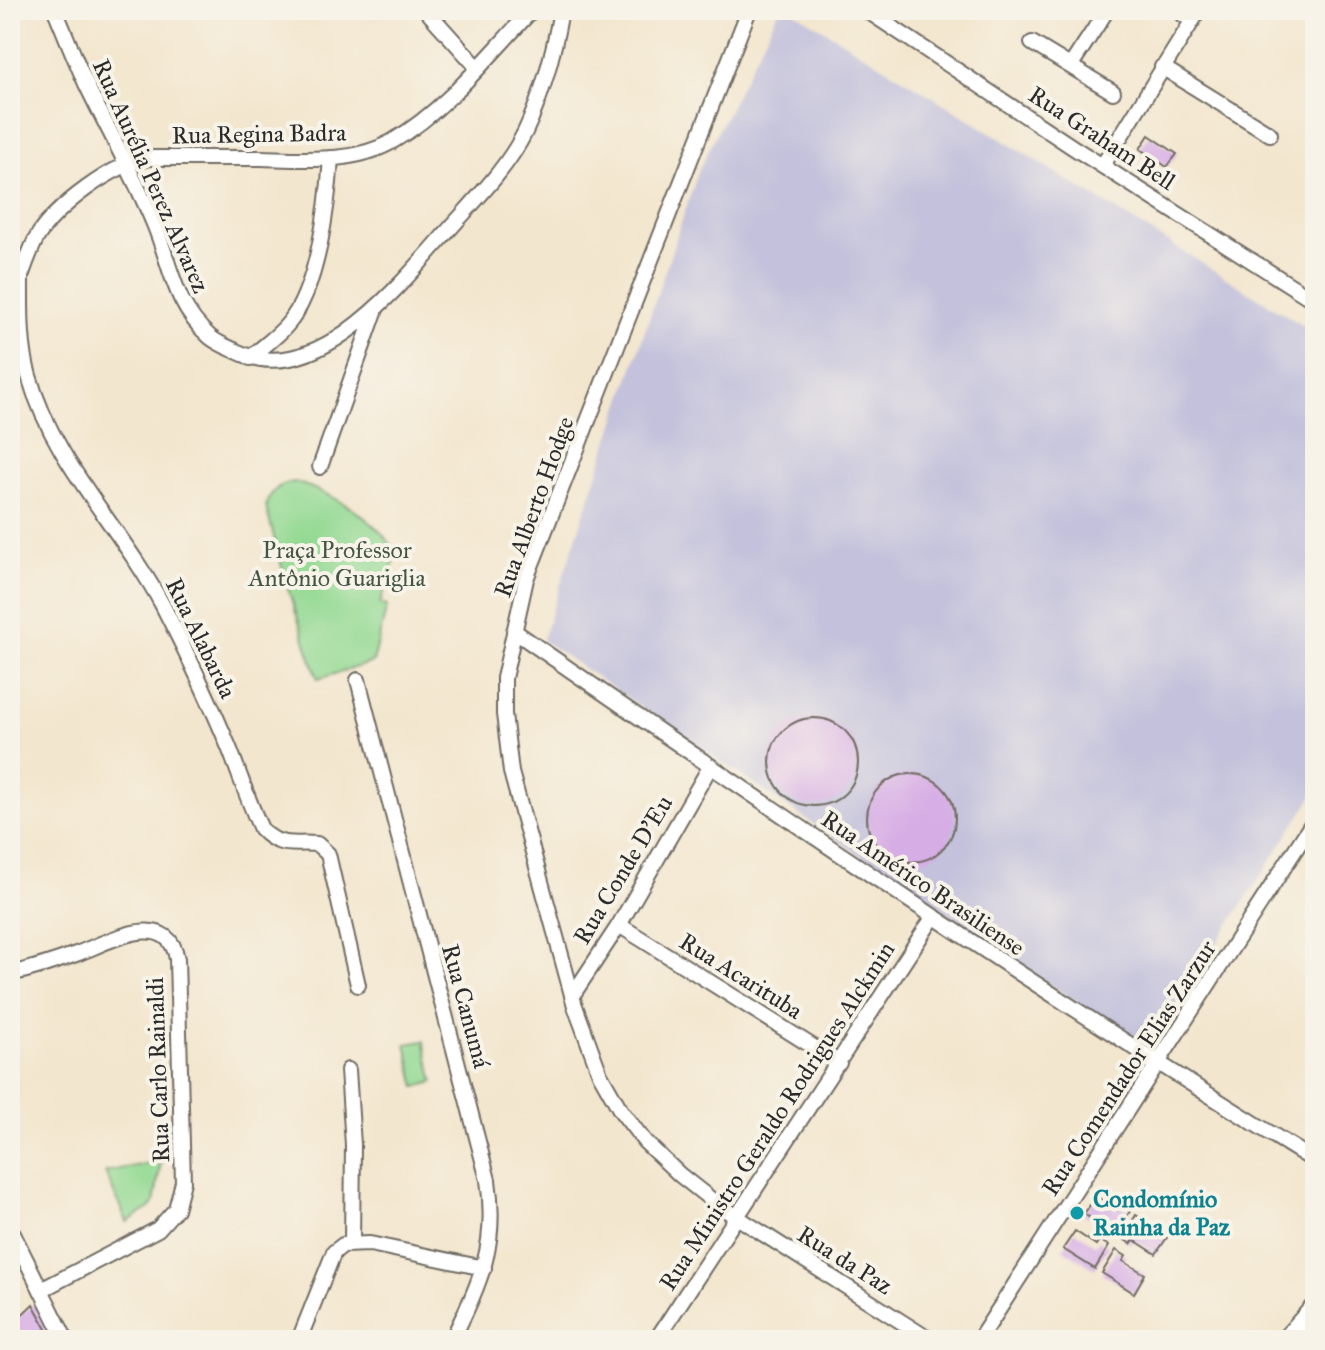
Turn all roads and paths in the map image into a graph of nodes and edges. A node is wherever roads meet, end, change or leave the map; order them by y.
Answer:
1 (55, 10) edge
2 (426, 10) edge
3 (532, 10) edge
4 (561, 10) edge
5 (749, 10) edge
6 (1107, 10) edge
7 (1176, 10) edge
8 (876, 13) edge
9 (1196, 15) edge
10 (1032, 43) dead end
11 (1071, 65) junction
12 (1162, 67) junction
13 (478, 68) junction
14 (1113, 92) dead end
15 (1270, 134) dead end
16 (331, 158) junction
17 (126, 163) junction
18 (1103, 165) junction
19 (21, 279) junction
20 (1315, 301) edge
21 (10, 309) edge
22 (376, 309) junction
23 (250, 358) junction
24 (320, 467) dead end
25 (514, 631) junction
26 (358, 680) dead end
27 (710, 767) junction
28 (1315, 819) edge
29 (934, 916) junction
30 (619, 925) junction
31 (10, 974) edge
32 (358, 985) dead end
33 (572, 996) junction
34 (839, 1063) junction
35 (1159, 1065) junction
36 (348, 1070) dead end
37 (1315, 1161) edge
38 (736, 1216) junction
39 (10, 1228) edge
40 (352, 1243) junction
41 (484, 1268) junction
42 (41, 1290) junction
43 (1315, 1311) edge
44 (66, 1340) edge
45 (299, 1340) edge
46 (452, 1340) edge
47 (656, 1340) edge
48 (930, 1340) edge
49 (979, 1340) edge
50 (1289, 1340) edge

1 - 17 street, Rua Aurélia Perez Alvarez
2 - 13 street
3 - 13 street, Rua Regina Badra
4 - 22 street, Rua Aurélia Perez Alvarez
5 - 25 street, Rua Alberto Hodge
6 - 11 street
7 - 9 street
8 - 18 street, Rua Graham Bell
9 - 12 street
10 - 11 street
11 - 14 street
12 - 15 street
12 - 18 street
13 - 16 street, Rua Regina Badra
16 - 17 street, Rua Regina Badra
16 - 23 street
17 - 19 street, Rua Regina Badra
17 - 23 street, Rua Aurélia Perez Alvarez
18 - 20 street, Rua Graham Bell
19 - 21 street, Rua Regina Badra
19 - 32 street, Rua Alabarda
22 - 23 street, Rua Aurélia Perez Alvarez
22 - 24 street
25 - 27 street, Rua Américo Brasiliense
25 - 33 street, Rua Alberto Hodge
26 - 41 street, Rua Canumá
27 - 29 street, Rua Américo Brasiliense
27 - 30 street, Rua Conde D'Eu
28 - 35 street, Rua Comendador Elias Zarzur
29 - 34 street, Rua Ministro Geraldo Rodrigues Alckmin
29 - 35 street, Rua Américo Brasiliense
30 - 33 street, Rua Conde D'Eu
30 - 34 street, Rua Acarituba
31 - 42 street, Rua Carlo Rainaldi
33 - 38 street, Rua Alberto Hodge
34 - 38 street, Rua Ministro Geraldo Rodrigues Alckmin
35 - 37 street, Rua Américo Brasiliense
35 - 49 street, Rua Comendador Elias Zarzur
36 - 40 street
38 - 47 street, Rua Ministro Geraldo Rodrigues Alckmin
38 - 48 street, Rua da Paz
39 - 42 street
40 - 41 street
40 - 45 street
41 - 46 street, Rua Canumá
42 - 44 street
43 - 50 main road

